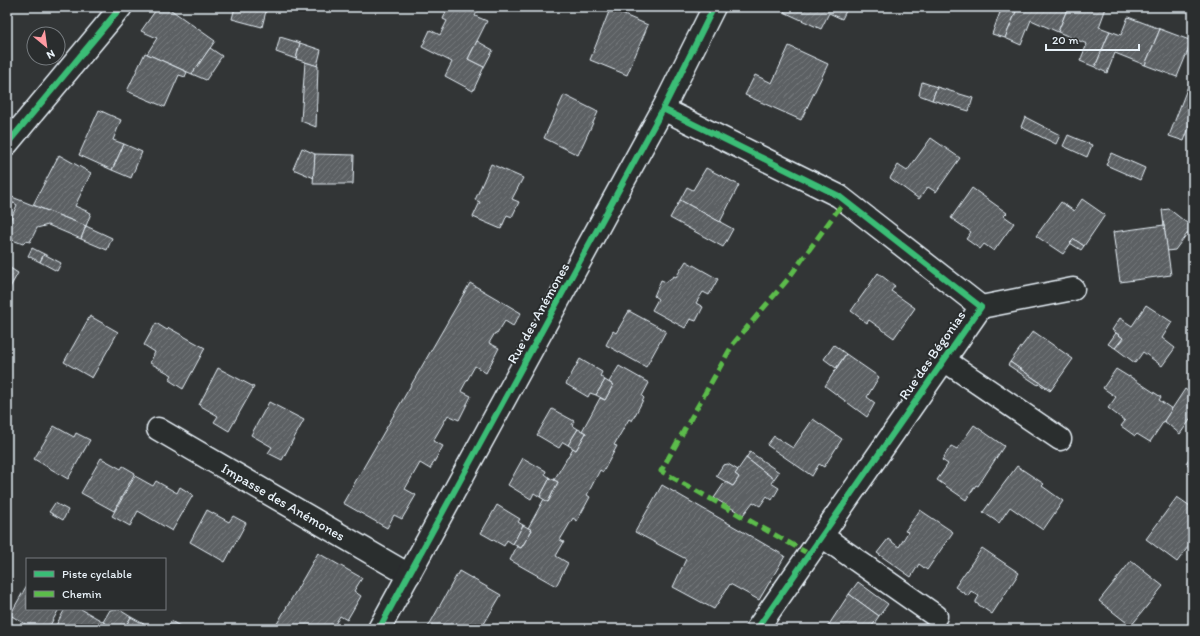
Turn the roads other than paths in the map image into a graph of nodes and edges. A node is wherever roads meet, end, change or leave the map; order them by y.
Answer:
1 (121, 7) edge
2 (714, 7) edge
3 (663, 109) junction
4 (7, 144) edge
5 (1073, 289) dead end
6 (981, 306) junction
7 (944, 360) junction
8 (158, 429) dead end
9 (1060, 439) dead end
10 (822, 536) junction
11 (409, 575) junction
12 (936, 616) dead end
13 (379, 629) edge
14 (757, 629) edge

1 - 4 street
2 - 3 street, Rue des Anémones
3 - 6 street, Rue des Bégonias
3 - 11 street, Rue des Anémones
5 - 6 street
6 - 7 street, Rue des Bégonias
7 - 9 street
7 - 10 street, Rue des Bégonias
8 - 11 street, Impasse des Anémones
10 - 12 street
10 - 14 street, Rue des Bégonias
11 - 13 street, Rue des Anémones

